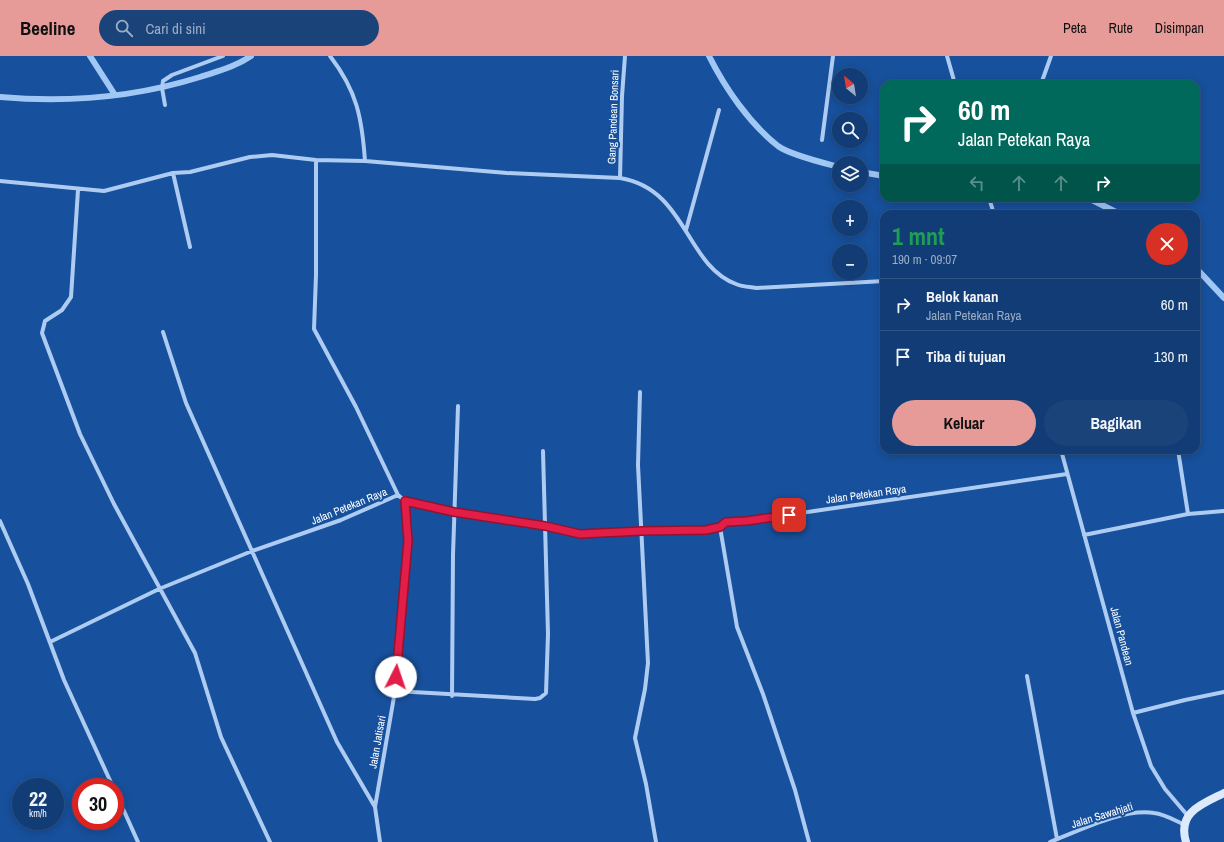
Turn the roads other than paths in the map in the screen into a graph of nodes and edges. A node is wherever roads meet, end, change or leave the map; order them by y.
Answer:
1 (223, 56) edge
2 (330, 56) edge
3 (625, 56) edge
4 (833, 56) edge
5 (947, 56) edge
6 (1051, 56) edge
7 (954, 80) edge
8 (1042, 80) edge
9 (165, 105) dead end
10 (719, 110) dead end
11 (822, 140) dead end
12 (316, 160) junction
13 (365, 161) junction
14 (173, 173) junction
15 (620, 178) junction
16 (0, 181) edge
17 (78, 190) junction
18 (686, 230) junction
19 (190, 247) dead end
20 (880, 282) edge
21 (163, 332) dead end
22 (640, 392) dead end
23 (458, 406) dead end
24 (544, 452) dead end
25 (1062, 454) edge
26 (1179, 454) edge
27 (1067, 474) junction
28 (398, 495) junction
29 (405, 501) junction
30 (1224, 511) edge
31 (454, 512) junction
32 (1188, 514) junction
33 (0, 521) edge
34 (545, 526) junction
35 (720, 527) junction
36 (642, 531) junction
37 (1084, 535) junction
38 (252, 551) junction
39 (160, 589) junction
40 (50, 642) junction
41 (1027, 676) dead end
42 (395, 691) junction
43 (1224, 692) edge
44 (452, 696) junction
45 (1133, 713) junction
46 (109, 778) edge
47 (1224, 793) edge
48 (375, 807) junction
49 (124, 811) edge
50 (1185, 820) junction
51 (1057, 839) junction
52 (138, 842) edge
53 (270, 842) edge
54 (380, 842) edge
55 (656, 842) edge
56 (809, 842) edge
57 (1050, 842) edge
58 (1186, 842) edge

1 - 9 street
2 - 13 street
3 - 15 street, Gang Pandean Bonsari
4 - 11 street
5 - 7 street
6 - 8 street
10 - 18 street
12 - 13 street
12 - 14 street
12 - 28 street
13 - 15 street
14 - 17 street
14 - 19 street
15 - 18 street
16 - 17 street
17 - 39 street
18 - 20 street
21 - 38 street
22 - 36 street
23 - 31 street
24 - 34 street
25 - 27 street, Jalan Pandean
26 - 32 street
27 - 35 street, Jalan Petekan Raya
27 - 37 street, Jalan Pandean
28 - 29 street, Jalan Petekan Raya
28 - 38 street, Jalan Petekan Raya
29 - 31 street, Jalan Petekan Raya
29 - 42 street, Jalan Jatisari
30 - 32 street
31 - 34 street, Jalan Petekan Raya
31 - 44 street
32 - 37 street
33 - 40 street
34 - 36 street, Jalan Petekan Raya
34 - 44 street
35 - 36 street, Jalan Petekan Raya
35 - 56 street
36 - 55 street
37 - 45 street, Jalan Pandean
38 - 39 street, Jalan Petekan Raya
38 - 48 street
39 - 40 street, Jalan Petekan Raya
39 - 53 street
40 - 46 street
41 - 51 street
42 - 44 street
42 - 48 street, Jalan Jatisari
43 - 45 street
45 - 50 street, Jalan Pandean
47 - 50 main road
48 - 54 street, Jalan Jatisari
49 - 52 street
50 - 51 street, Jalan Sawahjati
50 - 58 main road
51 - 57 street, Jalan Sawahjati

